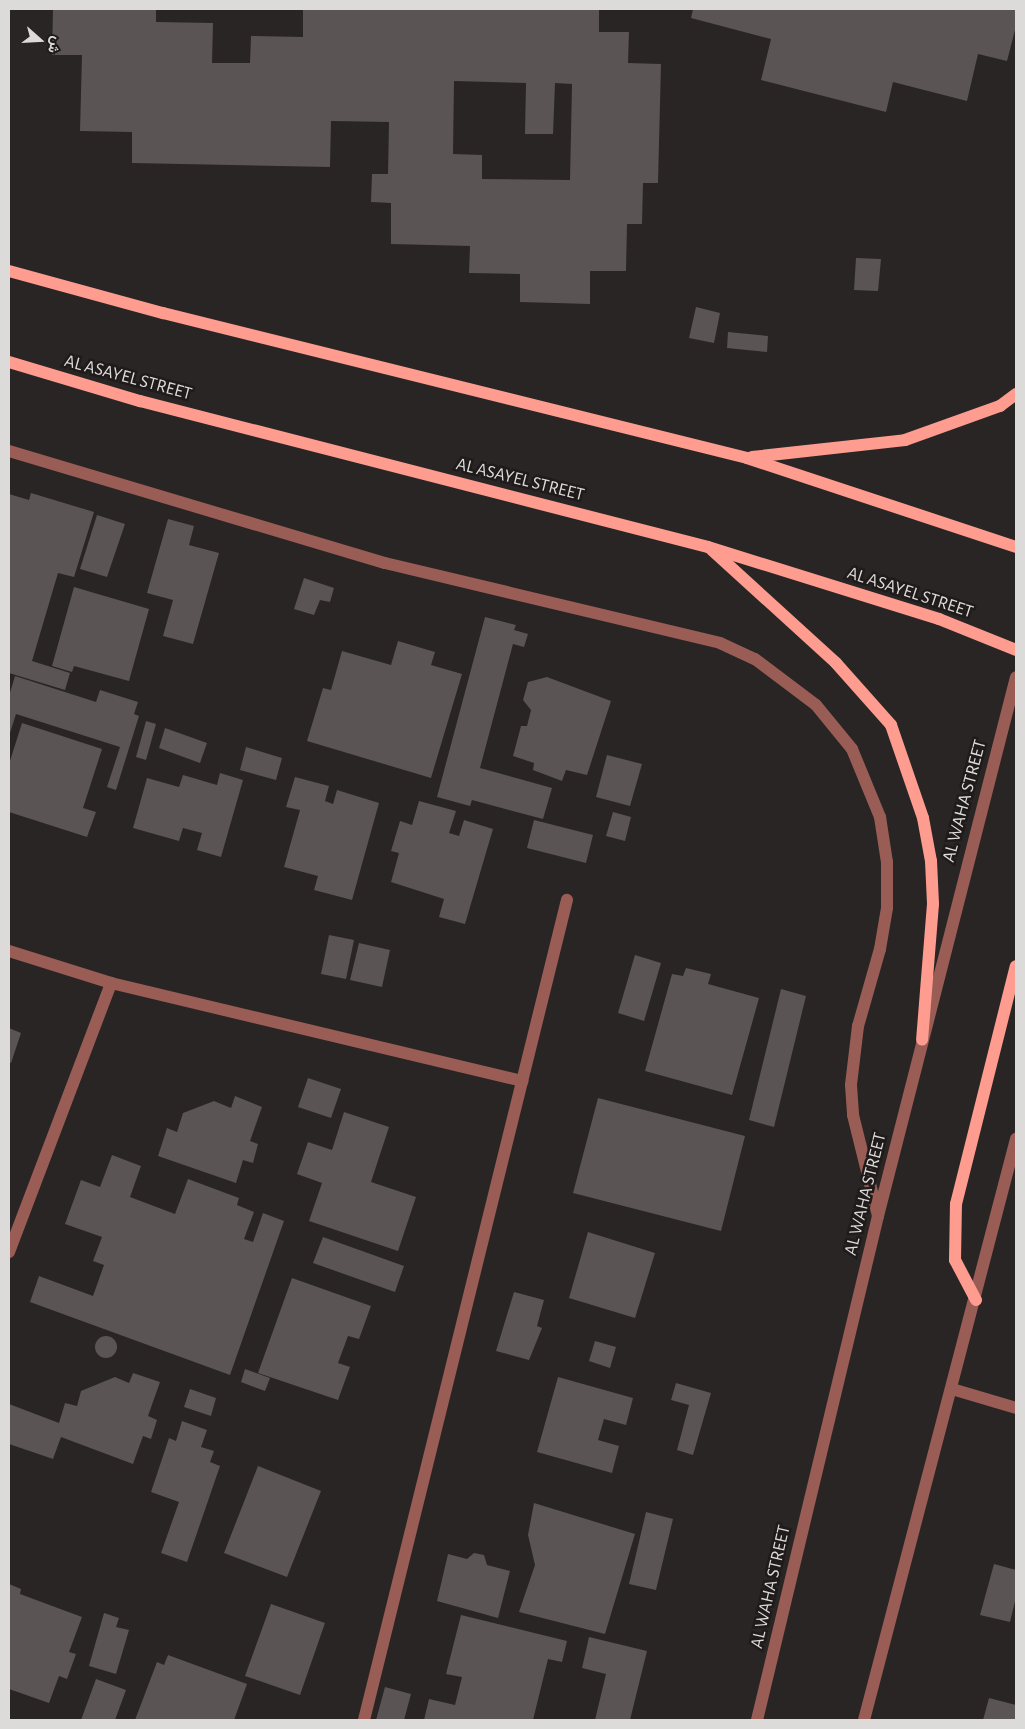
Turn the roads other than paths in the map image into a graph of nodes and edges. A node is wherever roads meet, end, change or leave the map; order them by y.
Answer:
1 (9, 271) edge
2 (9, 362) edge
3 (1016, 394) edge
4 (9, 451) edge
5 (747, 458) junction
6 (708, 547) junction
7 (1016, 547) edge
8 (1016, 650) edge
9 (1016, 677) edge
10 (567, 900) dead end
11 (9, 951) edge
12 (1016, 966) edge
13 (111, 983) junction
14 (922, 1040) junction
15 (523, 1081) junction
16 (1016, 1139) edge
17 (878, 1216) junction
18 (9, 1252) edge
19 (976, 1300) junction
20 (952, 1389) junction
21 (1016, 1408) edge
22 (364, 1720) edge
23 (757, 1720) edge
24 (864, 1720) edge

1 - 5 main road
2 - 6 main road, AL ASAYEL STREET
3 - 5 main road
4 - 17 street
5 - 7 main road
6 - 8 main road, AL ASAYEL STREET
6 - 14 main road
9 - 14 street, AL WAHA STREET
10 - 15 street
11 - 13 street
12 - 19 main road
13 - 15 street
13 - 18 street
14 - 17 street, AL WAHA STREET
15 - 22 street
16 - 19 street
17 - 23 street, AL WAHA STREET
19 - 20 street
20 - 21 street
20 - 24 street

